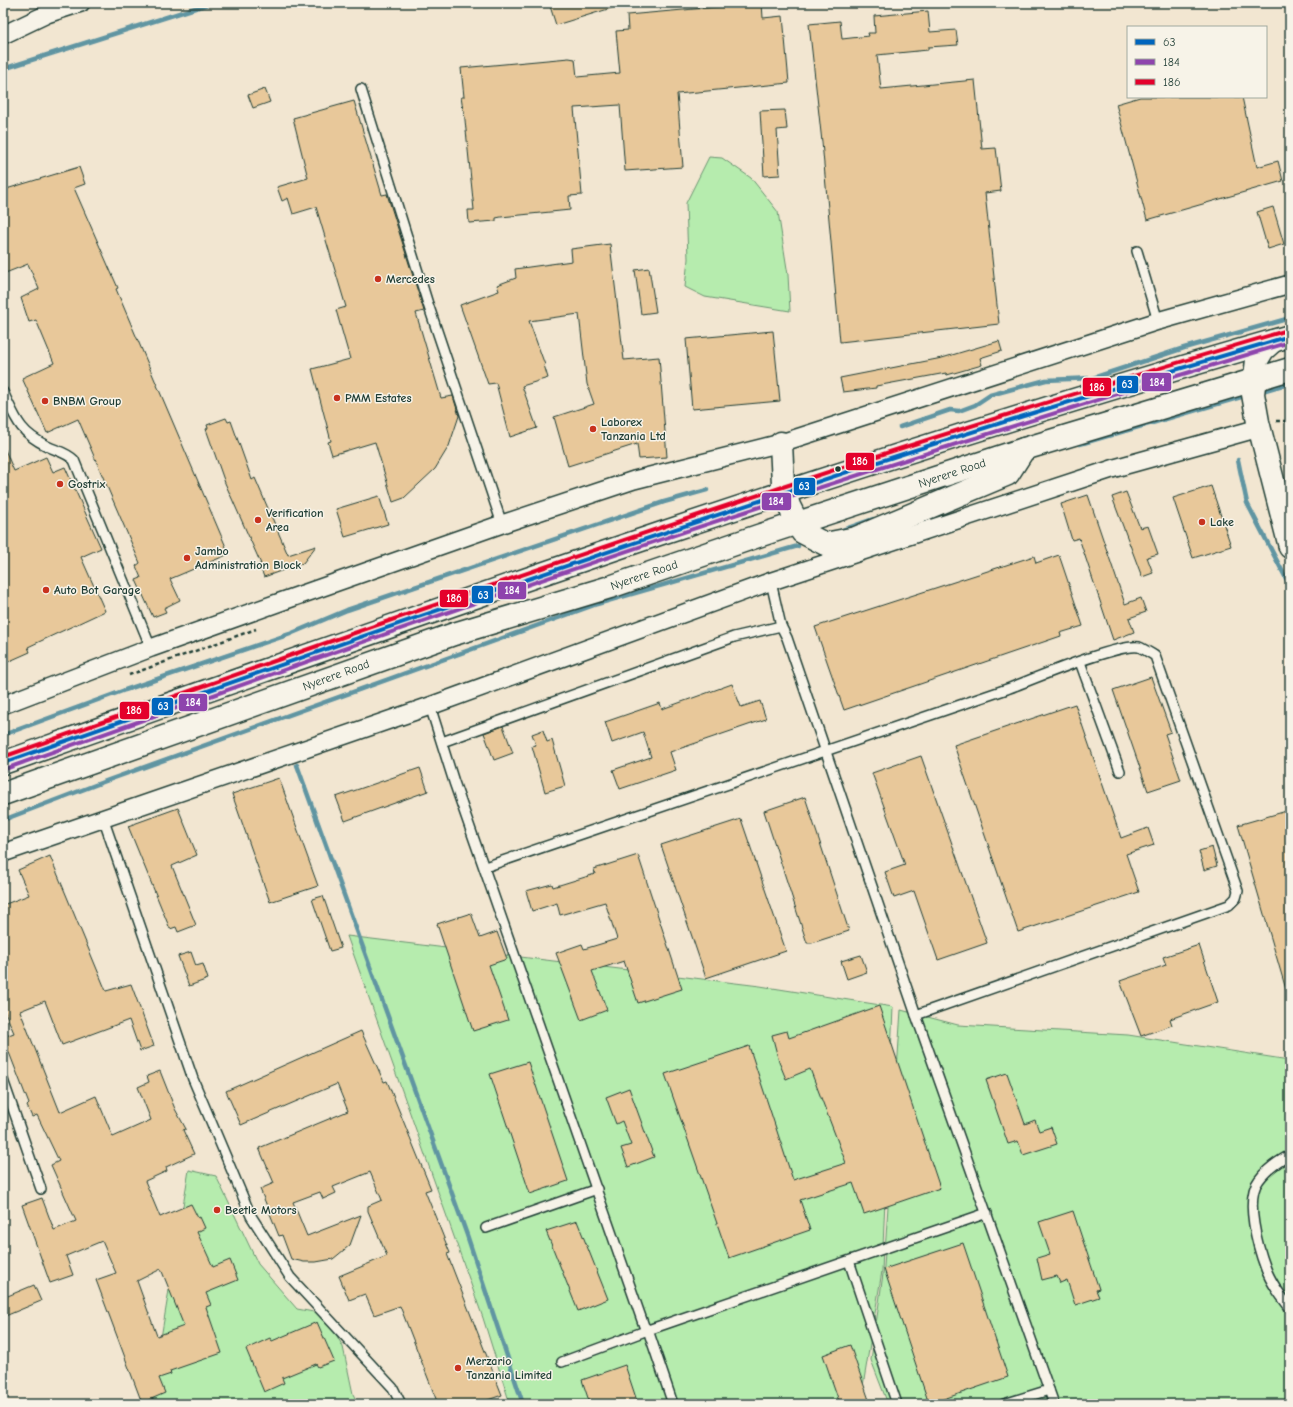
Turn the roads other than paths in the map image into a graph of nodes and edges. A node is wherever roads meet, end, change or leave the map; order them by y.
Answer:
1 (81, 3) edge
2 (3, 35) edge
3 (361, 89) dead end
4 (1137, 251) dead end
5 (1290, 284) edge
6 (1158, 321) junction
7 (1282, 339) edge
8 (1290, 369) edge
9 (1253, 380) junction
10 (3, 392) edge
11 (1259, 428) junction
12 (781, 443) junction
13 (1024, 449) junction
14 (786, 492) junction
15 (797, 523) junction
16 (502, 524) junction
17 (1290, 547) edge
18 (771, 582) junction
19 (781, 626) junction
20 (151, 648) junction
21 (1080, 662) junction
22 (3, 705) edge
23 (430, 706) junction
24 (442, 742) junction
25 (826, 751) junction
26 (3, 763) edge
27 (1120, 771) dead end
28 (3, 794) edge
29 (102, 818) junction
30 (3, 853) edge
31 (485, 866) junction
32 (916, 1015) junction
33 (3, 1080) edge
34 (1290, 1155) edge
35 (41, 1188) dead end
36 (597, 1189) junction
37 (987, 1213) junction
38 (486, 1228) dead end
39 (849, 1262) junction
40 (1290, 1308) edge
41 (648, 1330) junction
42 (562, 1362) dead end
43 (1050, 1390) junction
44 (400, 1404) edge
45 (673, 1404) edge
46 (897, 1404) edge
47 (1004, 1404) edge
48 (1054, 1404) edge

1 - 2 street
3 - 16 lane
4 - 6 lane
5 - 6 street
6 - 12 street
7 - 9 main road
7 - 14 main road
8 - 9 main road, Nyerere Road
9 - 11 main road
9 - 13 main road, Nyerere Road
10 - 20 lane
11 - 17 main road
11 - 18 street
12 - 14 main road
12 - 16 street
13 - 15 main road, Nyerere Road
13 - 15 main road
14 - 15 main road
14 - 26 main road
15 - 28 main road, Nyerere Road
16 - 20 street
18 - 19 lane
18 - 23 street
19 - 24 lane
19 - 25 lane
20 - 22 street
21 - 25 lane
21 - 27 lane
21 - 32 lane
23 - 24 lane
23 - 29 street
24 - 31 lane
25 - 31 lane
25 - 32 lane
29 - 30 street
29 - 44 lane
31 - 36 lane
32 - 37 lane
33 - 35 lane
34 - 40 lane
36 - 38 lane
36 - 41 lane
37 - 39 lane
37 - 43 lane
39 - 41 lane
39 - 46 lane
41 - 42 lane
41 - 45 lane
43 - 47 lane
43 - 48 lane

